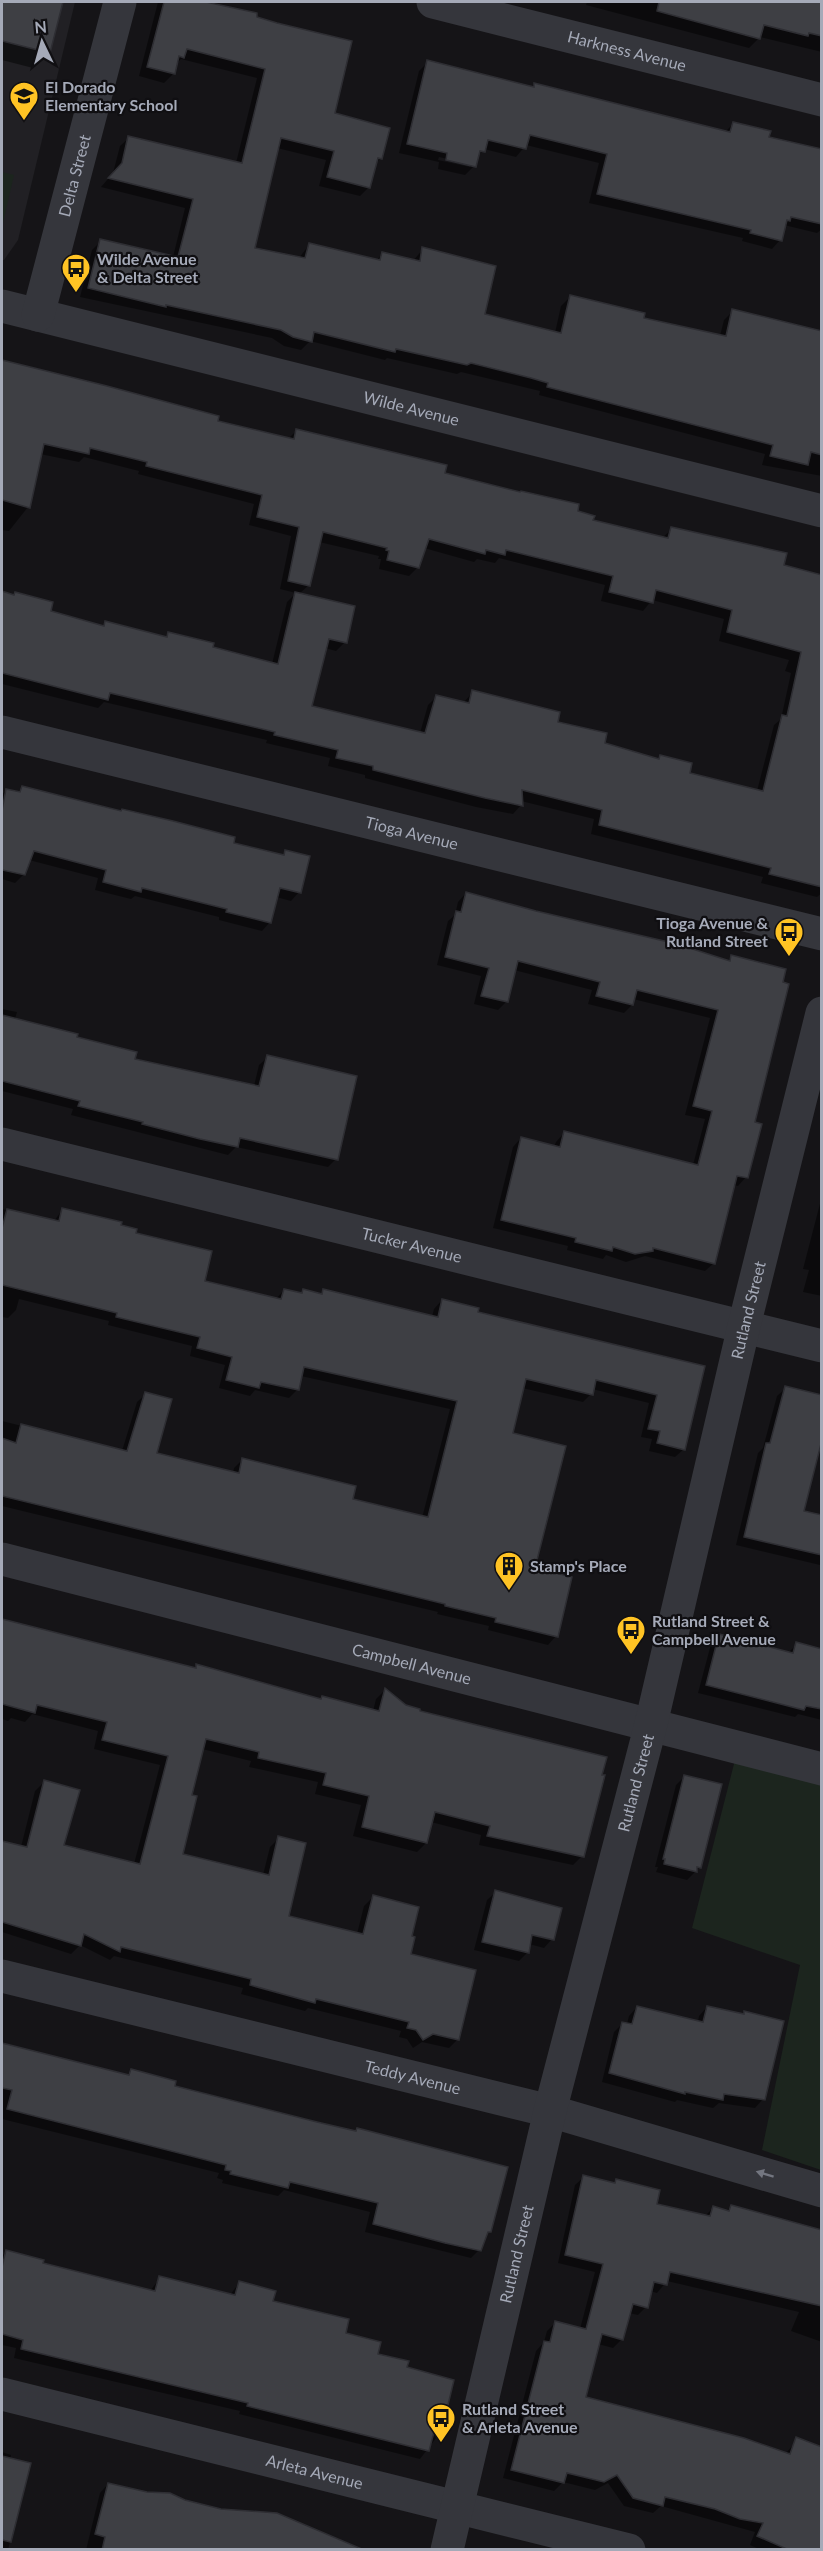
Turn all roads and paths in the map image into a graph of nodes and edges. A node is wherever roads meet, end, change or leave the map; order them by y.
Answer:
1 (120, 2) edge
2 (433, 2) edge
3 (522, 12) edge
4 (822, 100) edge
5 (2, 306) edge
6 (38, 315) junction
7 (822, 511) edge
8 (2, 732) edge
9 (822, 934) edge
10 (822, 1013) edge
11 (2, 1144) edge
12 (744, 1326) junction
13 (822, 1346) edge
14 (2, 1559) edge
15 (651, 1724) junction
16 (822, 1769) edge
17 (2, 1976) edge
18 (550, 2110) junction
19 (822, 2191) edge
20 (2, 2394) edge
21 (457, 2507) junction
22 (447, 2550) edge
23 (629, 2550) edge

1 - 6 street, Delta Street
2 - 3 street, Harkness Avenue
3 - 4 street, Harkness Avenue
5 - 6 street, Wilde Avenue
6 - 7 street, Wilde Avenue
8 - 9 street, Tioga Avenue
10 - 12 street, Rutland Street
11 - 12 street, Tucker Avenue
12 - 13 street, Tucker Avenue
12 - 15 street, Rutland Street
14 - 15 street, Campbell Avenue
15 - 16 street, Campbell Avenue
15 - 18 street, Rutland Street
17 - 18 street, Teddy Avenue
19 -> 18 street, Teddy Avenue
18 - 21 street, Rutland Street
20 - 21 street, Arleta Avenue
21 - 22 street, Rutland Street
21 - 23 street, Arleta Avenue

